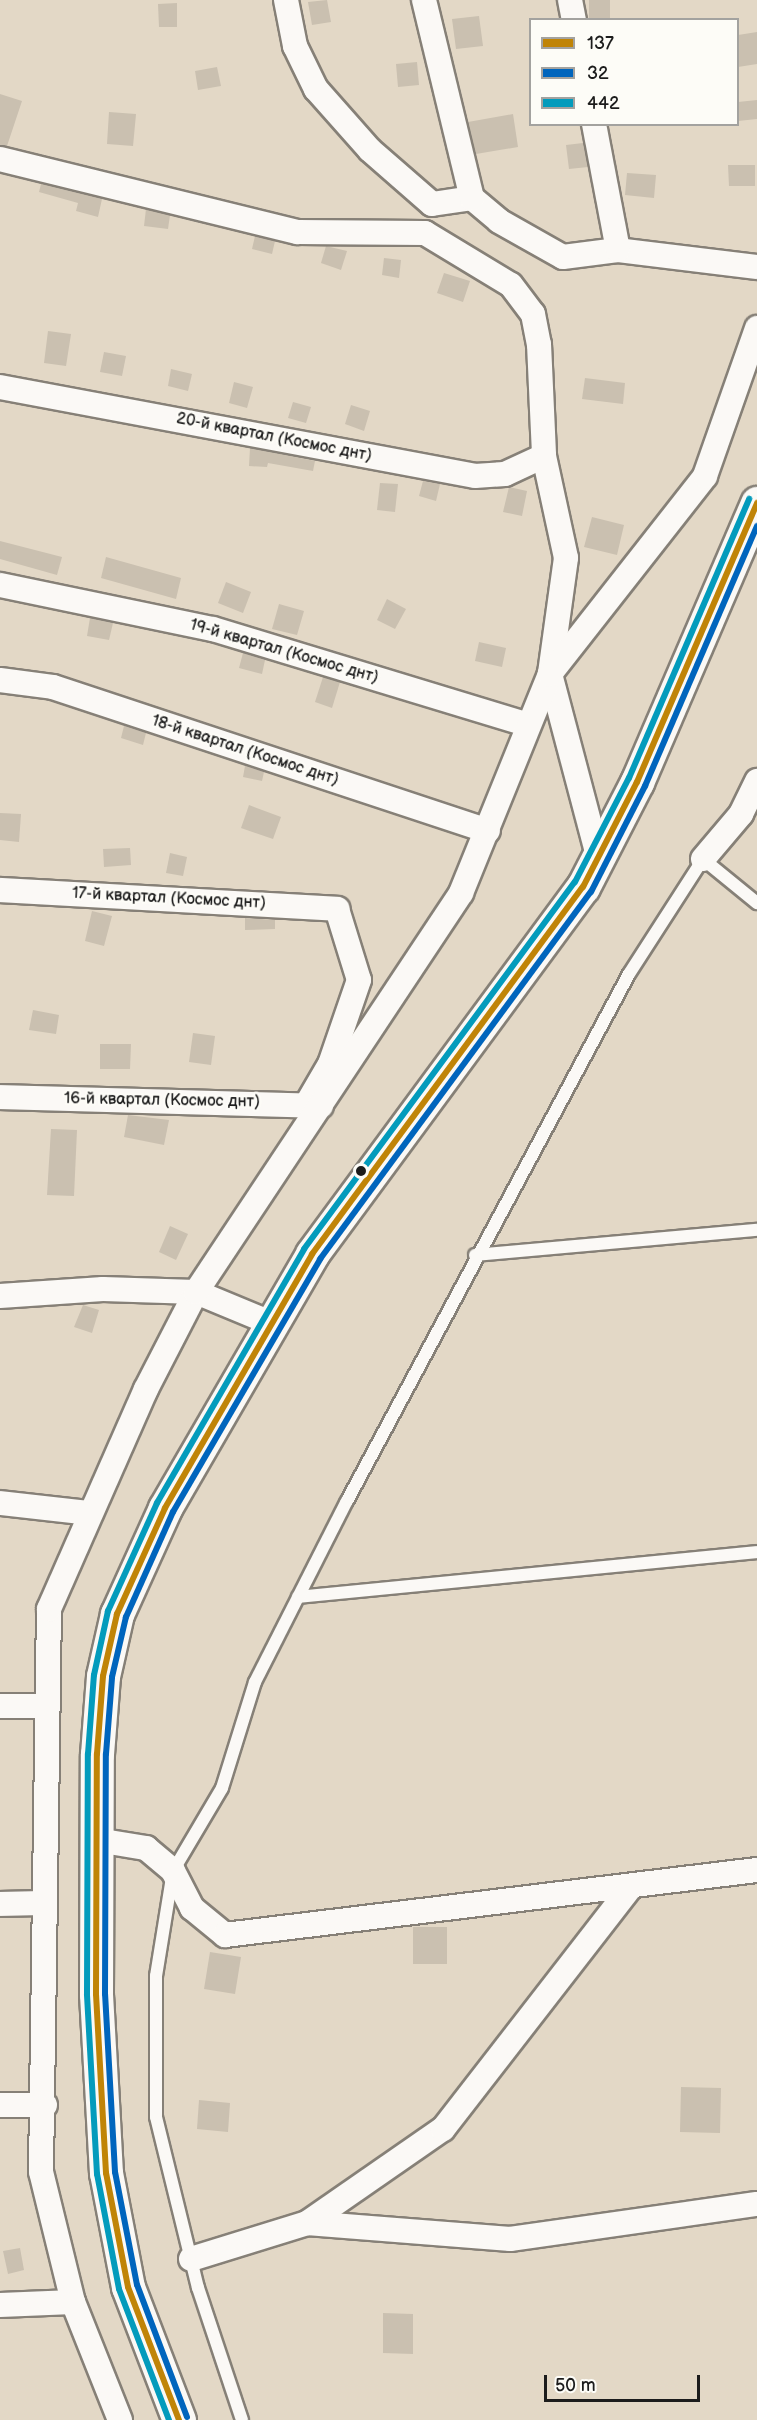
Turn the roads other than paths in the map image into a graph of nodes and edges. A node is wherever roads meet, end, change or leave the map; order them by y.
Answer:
1 (286, 0) edge
2 (424, 0) edge
3 (570, 0) edge
4 (574, 18) edge
5 (594, 126) edge
6 (0, 159) edge
7 (471, 198) junction
8 (432, 204) junction
9 (425, 233) junction
10 (618, 250) junction
11 (757, 267) edge
12 (757, 328) edge
13 (0, 387) edge
14 (544, 456) junction
15 (757, 503) edge
16 (0, 585) edge
17 (550, 674) junction
18 (0, 680) edge
19 (528, 725) junction
20 (757, 781) edge
21 (749, 810) edge
22 (488, 831) junction
23 (599, 859) junction
24 (703, 859) junction
25 (0, 890) edge
26 (757, 903) edge
27 (0, 1097) edge
28 (315, 1105) junction
29 (757, 1230) edge
30 (475, 1255) junction
31 (196, 1292) junction
32 (0, 1296) edge
33 (271, 1323) junction
34 (0, 1503) edge
35 (89, 1513) junction
36 (757, 1552) edge
37 (298, 1597) junction
38 (0, 1706) edge
39 (46, 1706) junction
40 (97, 1840) junction
41 (757, 1870) edge
42 (173, 1871) junction
43 (631, 1887) junction
44 (42, 1903) junction
45 (0, 1904) edge
46 (45, 2104) junction
47 (0, 2105) edge
48 (757, 2204) edge
49 (307, 2223) junction
50 (191, 2259) junction
51 (73, 2302) junction
52 (0, 2305) edge
53 (120, 2420) edge
54 (179, 2420) edge
55 (242, 2420) edge

1 - 8 street
2 - 7 street
3 - 4 street
5 - 10 street
6 - 9 street
7 - 8 street
7 - 10 street
8 - 9 street
9 - 14 street
10 - 11 street
12 - 17 street
13 - 14 street, 20-й квартал (Космос днт)
14 - 17 street
15 - 23 main road
16 - 19 street, 19-й квартал (Космос днт)
17 - 19 street
17 - 23 street
18 - 22 street, 18-й квартал (Космос днт)
19 - 22 street
20 - 21 street
21 - 24 street
22 - 28 street
23 - 33 main road
24 - 26 lane
24 - 30 lane
25 - 28 street, 17-й квартал (Космос днт)
27 - 28 street, 16-й квартал (Космос днт)
28 - 31 street
29 - 30 lane
30 - 37 lane
31 - 32 street
31 - 33 street
31 - 35 street
33 - 40 main road
34 - 35 street
35 - 39 street
36 - 37 lane
37 - 42 lane
38 - 39 street
39 - 44 street
40 - 42 street
40 - 54 main road
41 - 43 street
42 - 43 street
42 - 50 lane
43 - 49 street
44 - 45 street
44 - 46 street
46 - 47 street
46 - 51 street
48 - 49 street
49 - 50 street
50 - 55 lane
51 - 52 street
51 - 53 street

